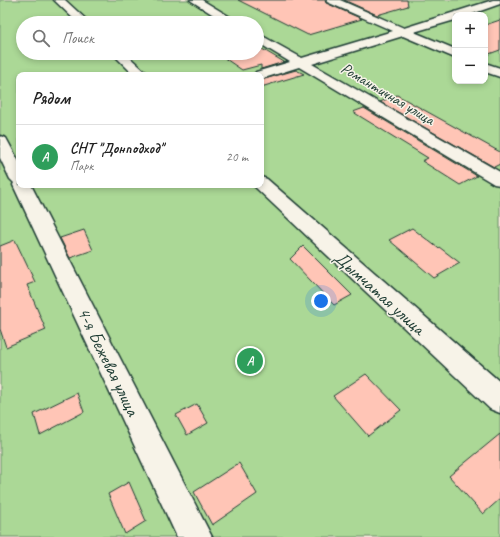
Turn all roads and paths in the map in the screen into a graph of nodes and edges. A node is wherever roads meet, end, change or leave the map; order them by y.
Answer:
1 (59, 0) edge
2 (195, 0) edge
3 (331, 0) edge
4 (467, 0) edge
5 (500, 1) edge
6 (486, 7) junction
7 (469, 12) edge
8 (500, 12) edge
9 (76, 16) edge
10 (222, 16) edge
11 (452, 17) edge
12 (405, 32) junction
13 (264, 41) edge
14 (452, 53) edge
15 (126, 60) edge
16 (302, 63) junction
17 (488, 68) edge
18 (139, 72) edge
19 (500, 73) edge
20 (264, 74) edge
21 (6, 148) edge
22 (16, 172) edge
23 (500, 180) edge
24 (264, 186) edge
25 (23, 188) edge
26 (500, 400) edge
27 (195, 537) edge

1 - 9 street
2 - 10 street
3 - 12 street
4 - 6 street
5 - 6 street
6 - 7 street
6 - 8 street
11 - 12 street
12 - 14 street
12 - 16 street
13 - 16 street, Романтичная улица
15 - 18 street
16 - 20 street
16 - 23 street, Романтичная улица
17 - 19 street
21 - 22 street
24 - 26 street, Дымчатая улица
25 - 27 street, 4-я Бежевая улица

